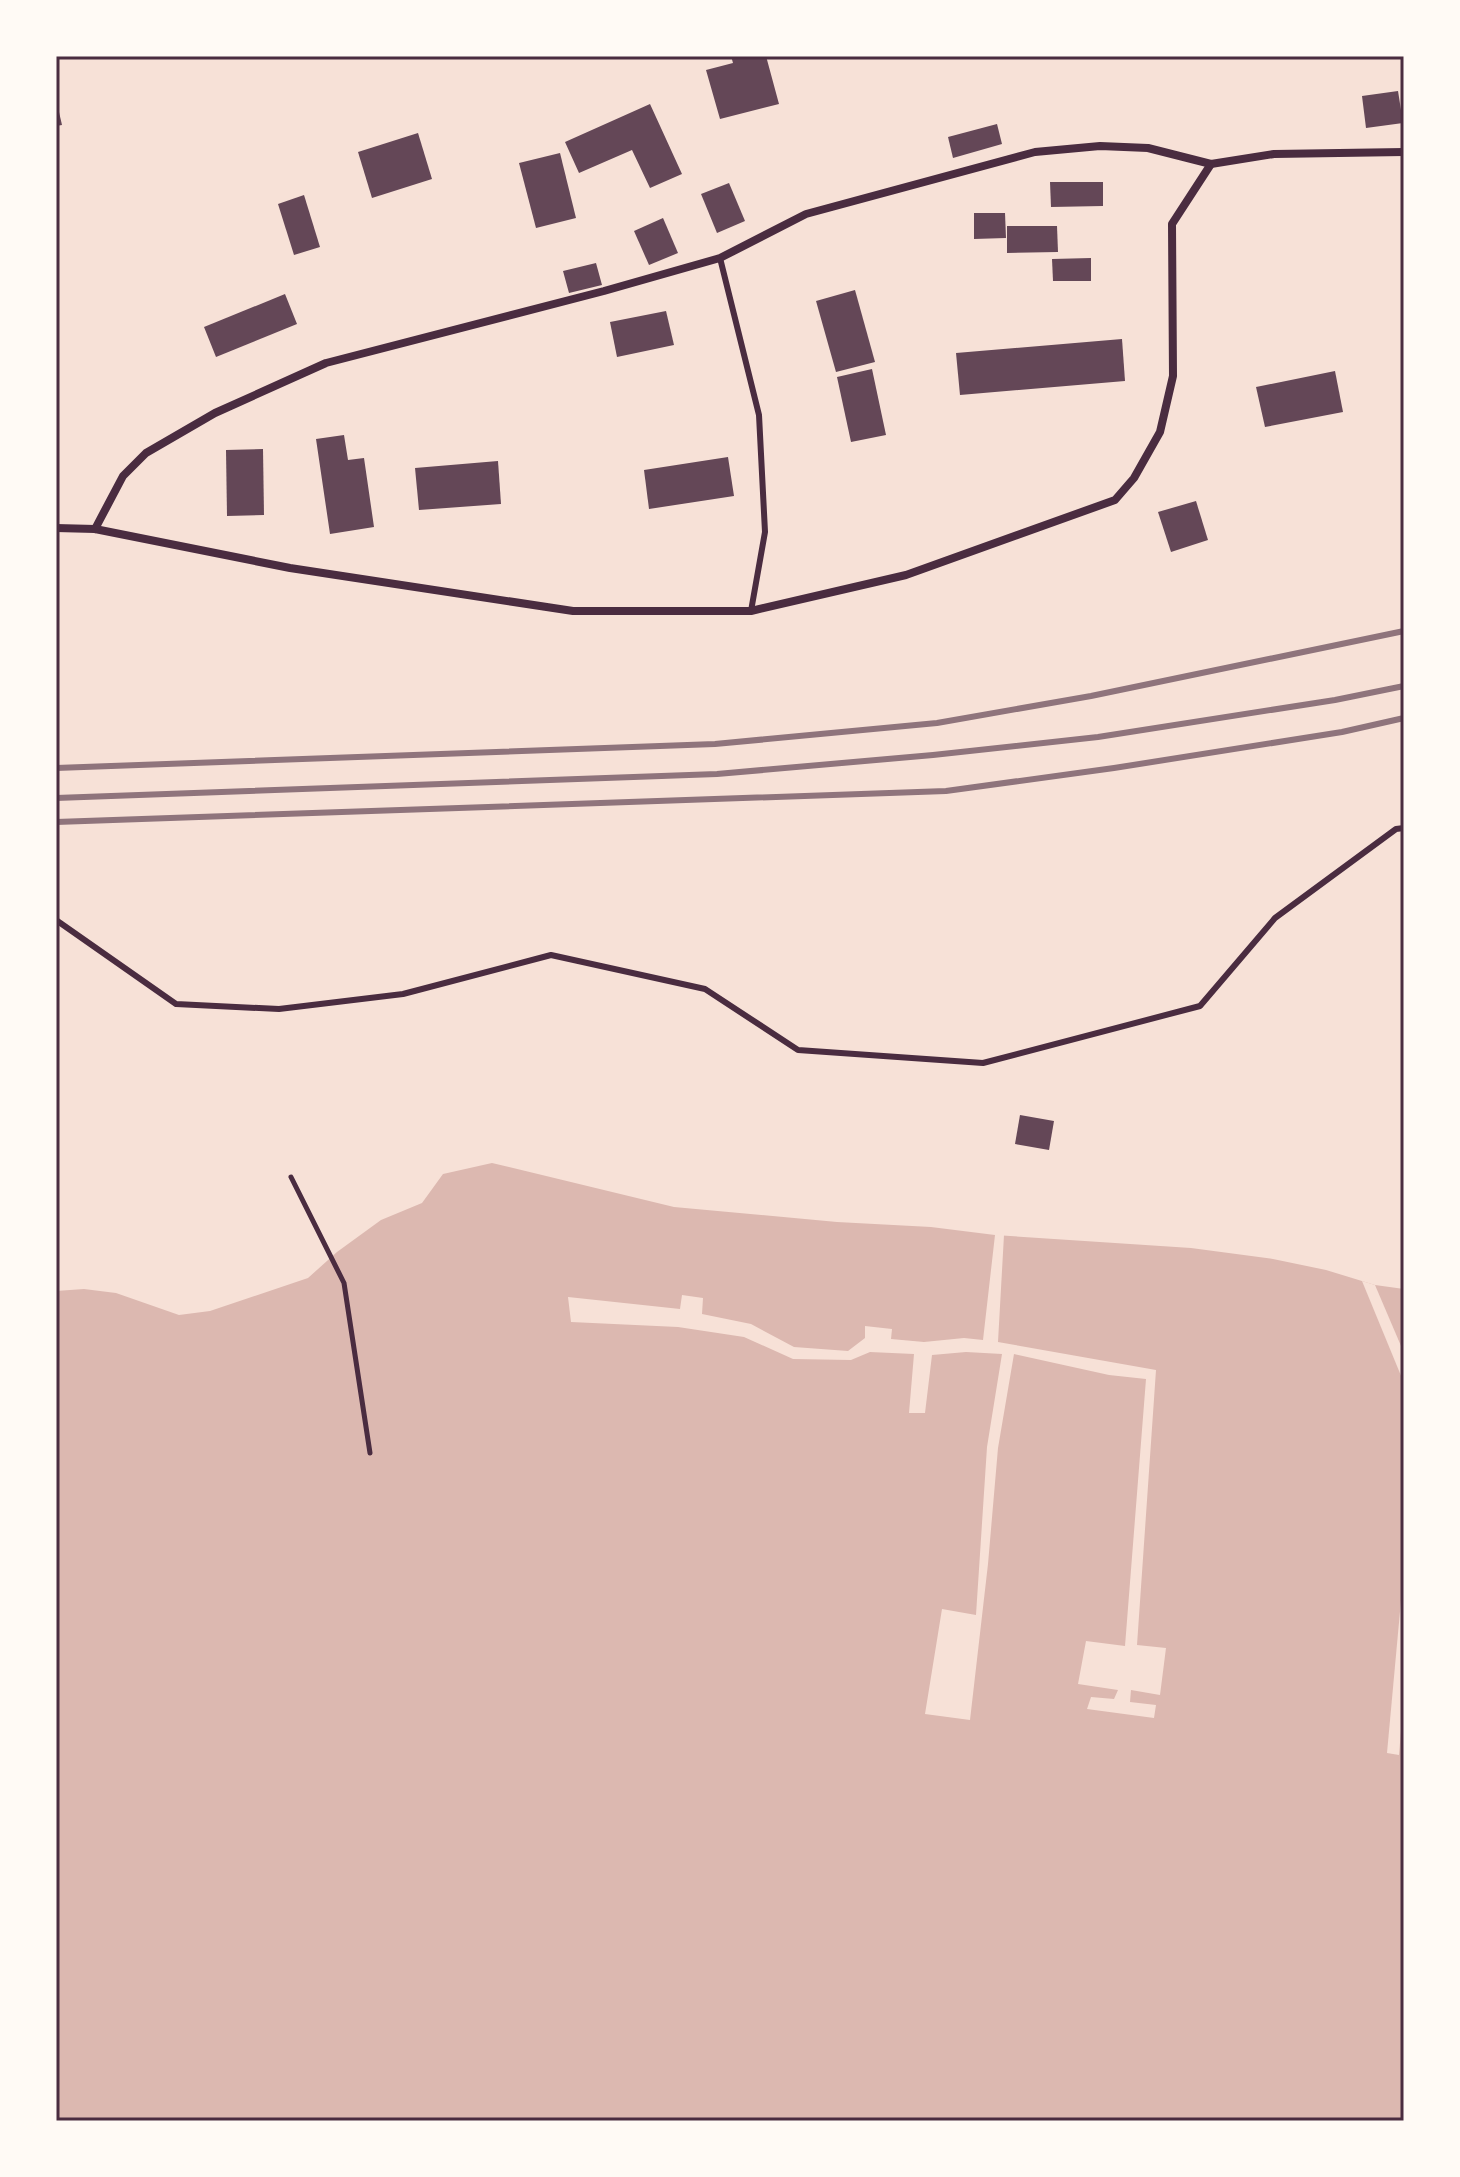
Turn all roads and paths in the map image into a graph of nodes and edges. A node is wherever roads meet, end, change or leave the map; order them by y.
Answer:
1 (1404, 152) edge
2 (1211, 164) junction
3 (720, 258) junction
4 (56, 528) edge
5 (95, 529) junction
6 (751, 611) junction
7 (1404, 828) edge
8 (56, 920) edge
9 (291, 1177) dead end
10 (370, 1453) dead end

1 - 2 street
2 - 3 street
2 - 6 street
3 - 5 street
3 - 6 lane
4 - 5 street
5 - 6 street
7 - 8 lane
9 - 10 path

